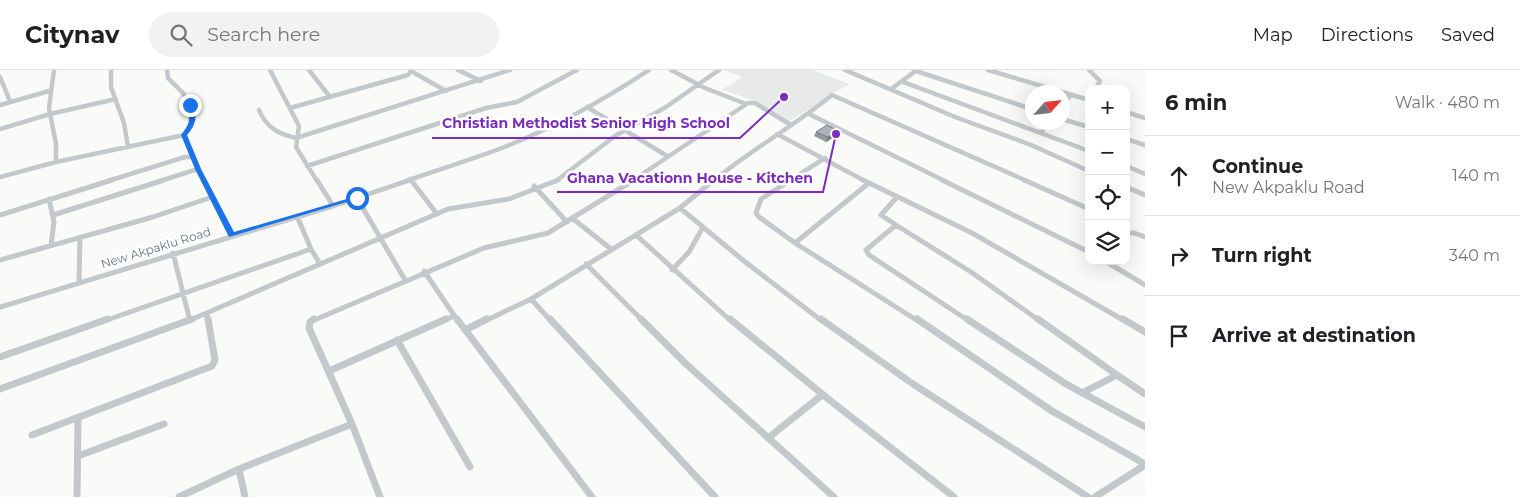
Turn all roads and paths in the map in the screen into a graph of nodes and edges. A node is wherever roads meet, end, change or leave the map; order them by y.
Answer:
1 (54, 70) edge
2 (111, 70) edge
3 (167, 70) edge
4 (271, 70) edge
5 (309, 70) edge
6 (458, 70) edge
7 (510, 70) edge
8 (577, 70) edge
9 (649, 70) edge
10 (672, 70) edge
11 (719, 70) edge
12 (844, 70) edge
13 (917, 70) edge
14 (988, 70) edge
15 (1089, 70) edge
16 (410, 71) edge
17 (0, 77) edge
18 (481, 81) junction
19 (903, 82) junction
20 (699, 84) junction
21 (1098, 85) edge
22 (891, 89) junction
23 (50, 91) junction
24 (446, 92) junction
25 (1071, 95) joint
26 (330, 97) junction
27 (116, 99) junction
28 (1085, 99) edge
29 (10, 101) junction
30 (0, 104) edge
31 (746, 104) junction
32 (587, 106) junction
33 (1025, 107) edge
34 (290, 108) junction
35 (259, 110) dead end
36 (1130, 113) edge
37 (50, 114) junction
38 (809, 114) junction
39 (1145, 118) edge
40 (1070, 121) edge
41 (791, 125) junction
42 (1085, 126) edge
43 (0, 129) edge
44 (627, 130) junction
45 (1041, 132) joint
46 (777, 134) junction
47 (184, 135) junction
48 (296, 138) junction
49 (1130, 140) edge
50 (1145, 145) edge
51 (128, 146) junction
52 (1085, 149) edge
53 (668, 156) junction
54 (194, 157) junction
55 (825, 158) junction
56 (56, 162) junction
57 (307, 166) junction
58 (1130, 168) edge
59 (198, 169) junction
60 (1085, 169) edge
61 (1145, 174) edge
62 (0, 177) edge
63 (410, 179) junction
64 (869, 183) junction
65 (534, 186) junction
66 (1130, 189) edge
67 (1145, 195) edge
68 (212, 196) junction
69 (896, 197) junction
70 (357, 198) junction
71 (49, 199) junction
72 (333, 206) junction
73 (680, 208) junction
74 (1085, 208) edge
75 (436, 214) junction
76 (0, 215) edge
77 (53, 215) junction
78 (297, 216) junction
79 (572, 218) junction
80 (567, 222) junction
81 (896, 225) junction
82 (703, 227) junction
83 (1130, 231) edge
84 (1130, 233) edge
85 (1134, 233) junction
86 (232, 235) junction
87 (636, 235) junction
88 (1145, 237) edge
89 (80, 238) junction
90 (379, 238) junction
91 (795, 242) junction
92 (52, 245) junction
93 (311, 249) junction
94 (611, 249) junction
95 (1085, 250) edge
96 (173, 253) junction
97 (0, 260) edge
98 (320, 264) junction
99 (586, 264) junction
100 (1111, 265) edge
101 (672, 270) junction
102 (424, 271) junction
103 (405, 280) junction
104 (79, 282) junction
105 (1145, 285) edge
106 (184, 293) junction
107 (531, 299) junction
108 (0, 307) edge
109 (207, 314) junction
110 (454, 316) junction
111 (190, 321) junction
112 (465, 330) junction
113 (1145, 332) edge
114 (397, 340) junction
115 (0, 357) edge
116 (329, 371) junction
117 (1117, 375) junction
118 (0, 389) edge
119 (1082, 393) junction
120 (1145, 394) edge
121 (822, 395) junction
122 (78, 418) junction
123 (164, 424) dead end
124 (352, 424) junction
125 (1145, 427) edge
126 (32, 435) dead end
127 (768, 438) junction
128 (78, 456) junction
129 (1145, 465) edge
130 (470, 467) dead end
131 (239, 469) junction
132 (77, 497) edge
133 (180, 497) edge
134 (245, 497) edge
135 (380, 497) edge
136 (592, 497) edge
137 (716, 497) edge
138 (834, 497) edge
139 (954, 497) edge
140 (1088, 497) edge
141 (1095, 497) edge

1 - 23 street
2 - 27 street
3 - 47 street
4 - 34 street
5 - 26 street
6 - 18 street
7 - 18 street
8 - 57 street
9 - 32 street, New Akpaklu Road
10 - 20 street
11 - 20 street
12 - 22 street
13 - 19 street
13 - 33 street
14 - 25 street
15 - 21 street
16 - 24 street
16 - 26 street
17 - 29 street
18 - 24 street
19 - 22 street
19 - 45 street
20 - 31 street
20 - 44 street
22 - 60 street
23 - 29 street
23 - 37 street
24 - 48 street
25 - 28 street
26 - 34 street
27 - 37 street
27 - 51 street
29 - 30 street
31 - 41 street
31 - 53 street
32 - 44 street
32 - 63 street, New Akpaklu Road
34 - 48 street
35 - 48 street
36 - 39 street
37 - 43 street
37 - 56 street
38 - 41 street
38 - 74 street
38 - 95 street
40 - 42 street
41 - 46 street
44 - 53 street
44 - 65 street
45 - 52 street
46 - 55 street
46 - 73 street
47 - 51 street
47 - 54 street
48 - 57 street
49 - 50 street
51 - 56 street
53 - 79 street
54 - 59 street
54 - 71 street
55 - 64 street
55 - 91 street
56 - 62 street
57 - 72 street
58 - 61 street
59 - 68 street
59 - 77 street
63 - 70 street, New Akpaklu Road
63 - 75 street
64 - 69 street
64 - 91 street
65 - 75 street
65 - 80 street
66 - 67 street
68 - 86 street
68 - 89 street
69 - 81 street
69 - 113 street
70 - 72 street, New Akpaklu Road
70 - 90 street
71 - 76 street
71 - 77 street
72 - 78 street, New Akpaklu Road
73 - 82 street
73 - 87 street
75 - 90 street
77 - 92 street
78 - 86 street, New Akpaklu Road
78 - 93 street
79 - 80 street
79 - 94 street
80 - 102 street
81 - 117 street
81 - 119 street
82 - 101 street
82 - 140 street
83 - 85 street
84 - 85 street
85 - 88 street
86 - 96 street, New Akpaklu Road
87 - 94 street
87 - 101 street
89 - 92 street
89 - 104 street
90 - 98 street
90 - 103 street
91 - 129 street
92 - 97 street
93 - 98 street
93 - 106 street
94 - 99 street
96 - 104 street, New Akpaklu Road
96 - 106 street
98 - 109 street
99 - 107 street
99 - 127 street
100 - 105 street
101 - 121 street
102 - 103 street
102 - 110 street
103 - 116 street
104 - 108 street, New Akpaklu Road
106 - 111 street
106 - 115 street
107 - 112 street
107 - 137 street
109 - 111 street
109 - 122 street
110 - 112 street
110 - 114 street
111 - 118 street
112 - 136 street
114 - 116 street
114 - 130 street
116 - 124 street
117 - 119 street
117 - 120 street
119 - 125 street
121 - 127 street
121 - 139 street
122 - 126 street
122 - 128 street
123 - 128 street
124 - 131 street
124 - 135 street
127 - 138 street
128 - 132 street
129 - 141 street
131 - 133 street
131 - 134 street

